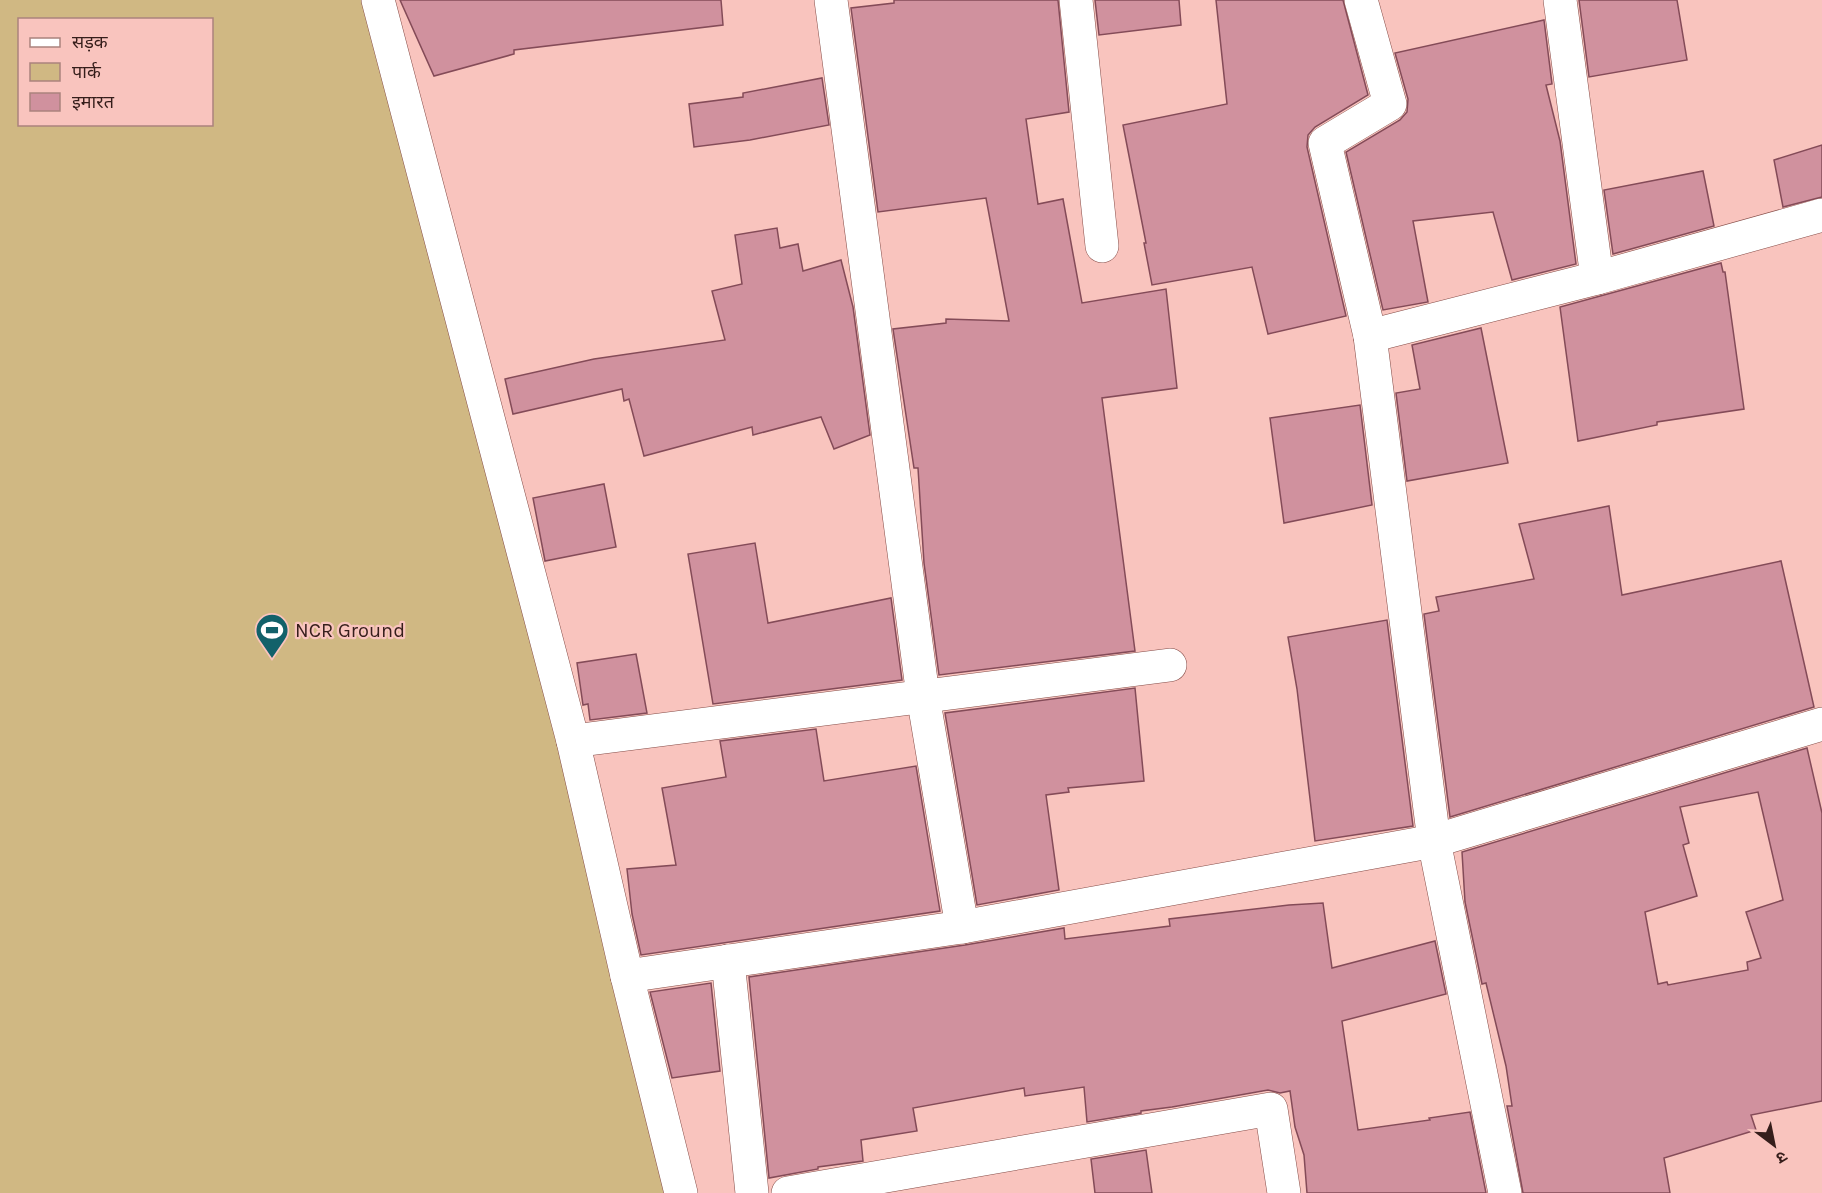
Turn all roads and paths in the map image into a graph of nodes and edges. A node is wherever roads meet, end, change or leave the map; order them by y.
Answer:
1 (378, 0) edge
2 (831, 0) edge
3 (1076, 0) edge
4 (1361, 0) edge
5 (1560, 0) edge
6 (1822, 215) edge
7 (1102, 246) dead end
8 (1597, 278) junction
9 (1371, 336) junction
10 (1170, 665) dead end
11 (923, 696) junction
12 (1822, 724) edge
13 (573, 741) junction
14 (1434, 841) junction
15 (962, 927) junction
16 (728, 961) junction
17 (627, 976) junction
18 (681, 1193) edge
19 (752, 1193) edge
20 (788, 1193) edge
21 (1284, 1193) edge
22 (1505, 1193) edge

1 - 13 street
2 - 11 street
3 - 7 street
4 - 9 street
5 - 8 street
6 - 8 street
8 - 9 street
9 - 14 street
10 - 11 street
11 - 13 street
11 - 15 street
12 - 14 street
13 - 17 street
14 - 15 street
14 - 22 street
15 - 16 street
16 - 17 street
16 - 19 street
17 - 18 street
20 - 21 street

